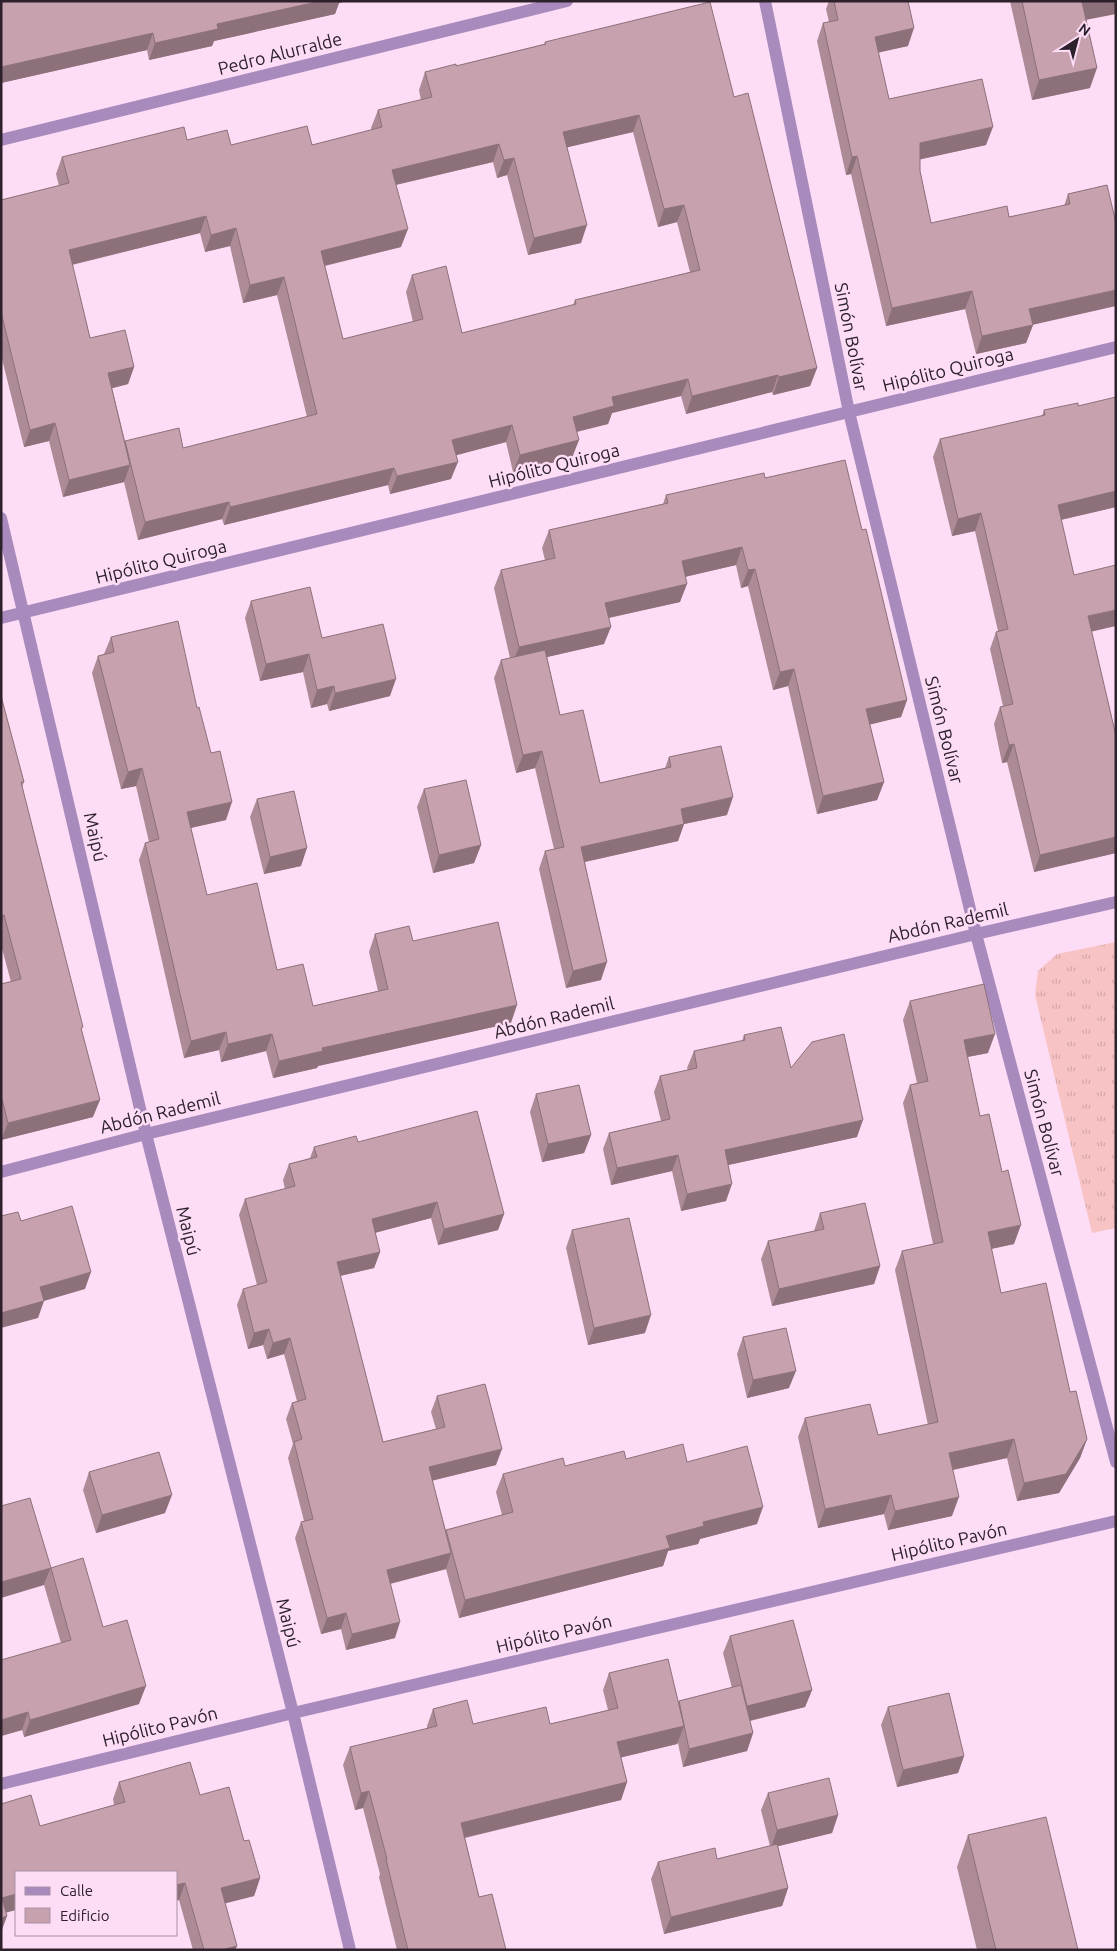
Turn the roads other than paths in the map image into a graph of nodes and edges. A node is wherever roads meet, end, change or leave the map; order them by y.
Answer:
1 (567, 1) edge
2 (765, 1) edge
3 (1, 140) edge
4 (1116, 347) edge
5 (848, 412) junction
6 (1, 518) edge
7 (24, 613) junction
8 (1, 618) edge
9 (1116, 902) edge
10 (976, 934) junction
11 (146, 1134) junction
12 (1, 1172) edge
13 (1116, 1462) edge
14 (1116, 1521) edge
15 (293, 1713) junction
16 (1, 1784) edge
17 (350, 1950) edge

1 - 3 street, Pedro Alurralde
2 - 5 street, Simón Bolívar
4 - 5 street, Hipólito Quiroga
5 - 7 street, Hipólito Quiroga
5 - 10 street, Simón Bolívar
6 - 7 street, Maipú
7 - 8 street, Hipólito Quiroga
7 - 11 street, Maipú
9 - 10 street, Abdón Rademil
10 - 11 street, Abdón Rademil
10 - 13 street, Simón Bolívar
11 - 12 street, Abdón Rademil
11 - 15 street, Maipú
14 - 15 street, Hipólito Pavón
15 - 16 street, Hipólito Pavón
15 - 17 street, Maipú

